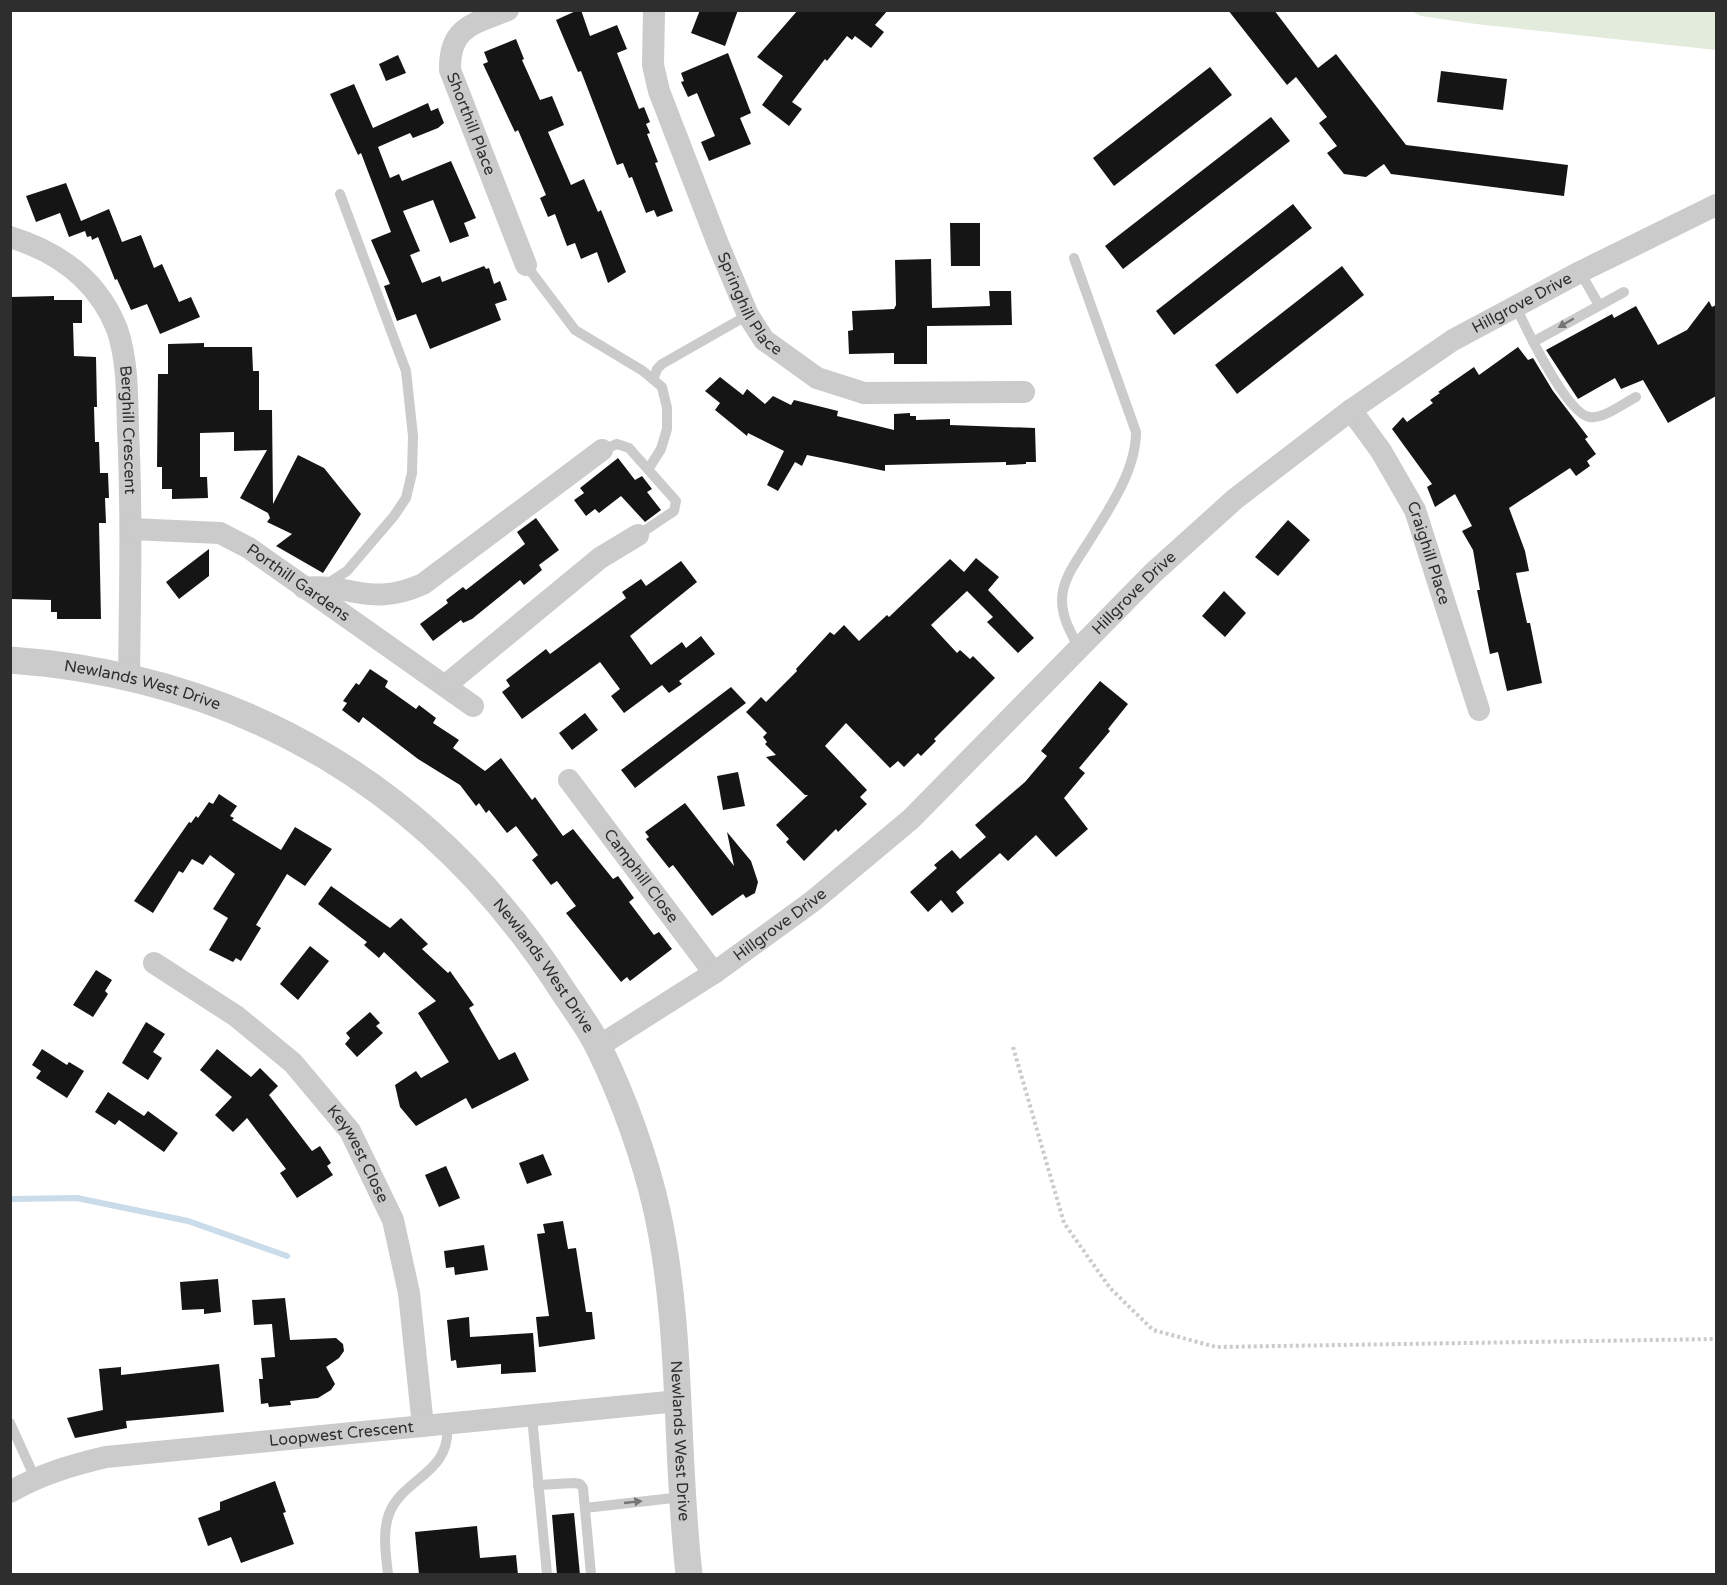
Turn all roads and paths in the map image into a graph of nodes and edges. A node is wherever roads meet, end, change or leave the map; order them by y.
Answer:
1 (508, 10) edge
2 (654, 10) edge
3 (340, 194) dead end
4 (1716, 205) edge
5 (10, 237) edge
6 (1074, 258) dead end
7 (526, 265) joint
8 (1580, 272) junction
9 (1624, 292) dead end
10 (1599, 305) junction
11 (1515, 307) junction
12 (748, 315) junction
13 (1533, 342) junction
14 (654, 378) junction
15 (1024, 392) dead end
16 (1636, 397) dead end
17 (1351, 410) junction
18 (602, 450) joint
19 (649, 468) junction
20 (131, 529) junction
21 (638, 535) joint
22 (314, 587) junction
23 (1079, 648) junction
24 (10, 660) edge
25 (129, 676) junction
26 (446, 685) junction
27 (473, 706) dead end
28 (1479, 710) dead end
29 (569, 780) dead end
30 (154, 963) dead end
31 (714, 973) junction
32 (599, 1046) junction
33 (1013, 1047) dead end
34 (1716, 1339) edge
35 (678, 1401) junction
36 (532, 1417) junction
37 (10, 1423) edge
38 (447, 1424) junction
39 (423, 1426) junction
40 (34, 1478) junction
41 (538, 1485) junction
42 (10, 1492) edge
43 (682, 1497) junction
44 (585, 1508) junction
45 (388, 1575) edge
46 (547, 1575) edge
47 (591, 1575) edge
48 (689, 1575) edge

1 - 7 street, Shorthill Place
2 - 12 street, Springhill Place
3 - 22 lane
4 - 8 street, Hillgrove Drive
5 - 20 street, Berghill Crescent
6 - 23 lane
7 - 14 lane
8 - 10 lane
8 - 11 street, Hillgrove Drive
9 - 10 lane
10 -> 13 lane
11 - 13 lane
11 - 17 street, Hillgrove Drive
12 - 14 lane
12 - 15 street, Springhill Place
13 - 16 lane
14 - 19 lane
17 - 23 street, Hillgrove Drive
17 - 28 street, Craighill Place
18 - 19 lane
18 - 22 street
19 - 21 lane
20 - 22 street, Porthill Gardens
20 - 25 street, Berghill Crescent
21 - 26 street
22 - 26 street, Porthill Gardens
23 - 31 street, Hillgrove Drive
24 - 25 street, Newlands West Drive
25 - 32 street, Newlands West Drive
26 - 27 street, Porthill Gardens
29 - 31 street, Camphill Close
30 - 39 street, Keywest Close
31 - 32 street, Hillgrove Drive
32 - 35 street, Newlands West Drive
33 - 34 path
35 - 36 street, Loopwest Crescent
35 - 43 street, Newlands West Drive
36 - 38 street, Loopwest Crescent
36 - 41 lane
37 - 40 lane
38 - 39 street, Loopwest Crescent
38 - 45 lane
39 - 40 street, Loopwest Crescent
40 - 42 street, Loopwest Crescent
41 - 44 lane
41 - 46 lane
44 -> 43 lane
43 - 48 street, Newlands West Drive
44 - 47 lane

